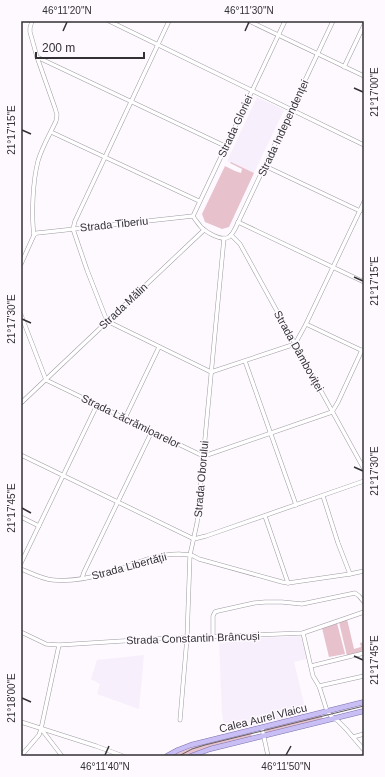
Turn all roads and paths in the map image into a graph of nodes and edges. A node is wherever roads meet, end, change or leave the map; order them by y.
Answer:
1 (32, 21) edge
2 (108, 21) edge
3 (169, 21) edge
4 (249, 21) edge
5 (284, 21) edge
6 (334, 21) edge
7 (254, 22) edge
8 (364, 25) edge
9 (278, 35) junction
10 (158, 45) junction
11 (318, 54) junction
12 (37, 57) junction
13 (344, 67) junction
14 (364, 76) edge
15 (252, 91) junction
16 (131, 101) junction
17 (291, 110) junction
18 (50, 132) junction
19 (364, 145) edge
20 (226, 146) junction
21 (104, 158) junction
22 (265, 166) junction
23 (199, 202) junction
24 (364, 202) edge
25 (360, 211) junction
26 (193, 216) junction
27 (238, 222) junction
28 (73, 229) junction
29 (204, 230) junction
30 (34, 235) junction
31 (231, 235) junction
32 (224, 238) junction
33 (21, 264) edge
34 (333, 267) junction
35 (364, 282) edge
36 (21, 315) edge
37 (107, 321) junction
38 (306, 324) junction
39 (294, 344) junction
40 (159, 347) junction
41 (363, 351) edge
42 (245, 361) junction
43 (211, 372) junction
44 (46, 380) junction
45 (21, 403) edge
46 (97, 405) junction
47 (332, 412) junction
48 (124, 418) junction
49 (152, 431) junction
50 (270, 434) junction
51 (21, 455) edge
52 (203, 456) junction
53 (364, 469) edge
54 (63, 476) junction
55 (364, 482) edge
56 (322, 496) junction
57 (118, 501) junction
58 (296, 505) junction
59 (265, 516) junction
60 (21, 517) edge
61 (39, 526) junction
62 (194, 539) junction
63 (190, 555) junction
64 (21, 563) edge
65 (21, 569) edge
66 (364, 571) edge
67 (350, 574) junction
68 (82, 578) junction
69 (288, 583) junction
70 (364, 602) edge
71 (364, 612) edge
72 (21, 632) edge
73 (303, 633) junction
74 (213, 637) junction
75 (186, 638) junction
76 (59, 645) junction
77 (364, 653) edge
78 (311, 666) junction
79 (364, 676) edge
80 (319, 686) junction
81 (364, 702) edge
82 (327, 711) junction
83 (364, 711) edge
84 (344, 716) junction
85 (333, 718) junction
86 (180, 720) dead end
87 (21, 722) edge
88 (262, 728) junction
89 (41, 729) junction
90 (346, 729) junction
91 (364, 734) edge
92 (264, 736) junction
93 (353, 737) junction
94 (364, 750) edge
95 (21, 756) edge
96 (62, 756) edge
97 (123, 756) edge
98 (167, 756) edge
99 (191, 756) edge
100 (268, 756) edge

1 - 12 street
2 - 10 street
3 - 10 street
4 - 7 street
5 - 9 street, Strada Gloriei
6 - 11 street, Strada Independenței
7 - 9 street
8 - 13 street
9 - 11 street
9 - 15 street, Strada Gloriei
10 - 15 street
10 - 16 street
11 - 13 street
11 - 17 street, Strada Independenței
12 - 16 street
12 - 18 street
13 - 14 street
15 - 17 street
15 - 20 street, Strada Gloriei
16 - 20 street
16 - 21 street
17 - 19 street
17 - 22 street, Strada Independenței
18 - 21 street
18 - 30 street
20 - 23 street, Strada Gloriei
21 - 23 street
21 - 28 street
22 - 25 street
22 - 27 street, Strada Independenței
23 - 26 street, Strada Gloriei
24 - 25 street
25 - 34 street
26 - 28 street, Strada Tiberiu
26 - 29 street
27 - 31 street, Strada Independenței
27 - 34 street
28 - 30 street, Strada Tiberiu
28 - 37 street
29 - 32 street
29 - 37 street, Strada Mălin
30 - 33 street
31 - 32 street
31 - 39 street, Strada Dâmboviței
32 - 43 street, Strada Oborului
34 - 35 street
34 - 38 street
36 - 44 street
37 - 40 street
37 - 44 street, Strada Mălin
38 - 39 street
38 - 41 street
39 - 42 street
39 - 47 street, Strada Dâmboviței
40 - 43 street
40 - 48 street
41 - 47 street
42 - 43 street
42 - 50 street
43 - 52 street, Strada Oborului
44 - 45 street, Strada Mălin
44 - 46 street, Strada Lăcrămioarelor
46 - 48 street, Strada Lăcrămioarelor
46 - 54 street
47 - 50 street
47 - 53 street, Strada Dâmboviței
48 - 49 street, Strada Lăcrămioarelor
49 - 52 street, Strada Lăcrămioarelor
49 - 57 street
50 - 52 street
50 - 58 street
51 - 54 street
52 - 62 street, Strada Oborului
54 - 57 street
54 - 61 street
55 - 56 street
56 - 58 street
56 - 67 street
57 - 62 street
57 - 68 street
58 - 59 street
59 - 62 street
59 - 69 street
60 - 61 street
61 - 64 street
62 - 63 street, Strada Oborului
63 - 68 street, Strada Libertății
63 - 69 street, Strada Libertății
63 - 75 street, Strada Oborului
65 - 68 street, Strada Libertății
66 - 67 street
67 - 69 street
70 - 74 street
71 - 73 street, Strada Constantin Brâncuși
72 - 76 street, Strada Constantin Brâncuși
73 - 74 street, Strada Constantin Brâncuși
73 - 78 street
74 - 75 street, Strada Constantin Brâncuși
75 - 76 street, Strada Constantin Brâncuși
75 - 86 street, Strada Oborului
76 - 89 street
77 - 78 street
78 - 80 street
79 - 80 street
80 - 82 street
81 - 82 main road, Calea Aurel Vlaicu
82 - 85 street
82 - 88 main road, Calea Aurel Vlaicu
83 - 84 main road, Calea Aurel Vlaicu
84 - 85 main road, Calea Aurel Vlaicu
84 - 90 street
85 - 90 street
85 - 92 main road, Calea Aurel Vlaicu
87 - 89 street
88 - 92 street
88 - 98 main road, Calea Aurel Vlaicu
89 - 95 street
89 - 96 street
89 - 97 street
90 - 93 street
91 - 93 street
92 - 99 main road, Calea Aurel Vlaicu
92 - 100 street
93 - 94 street

